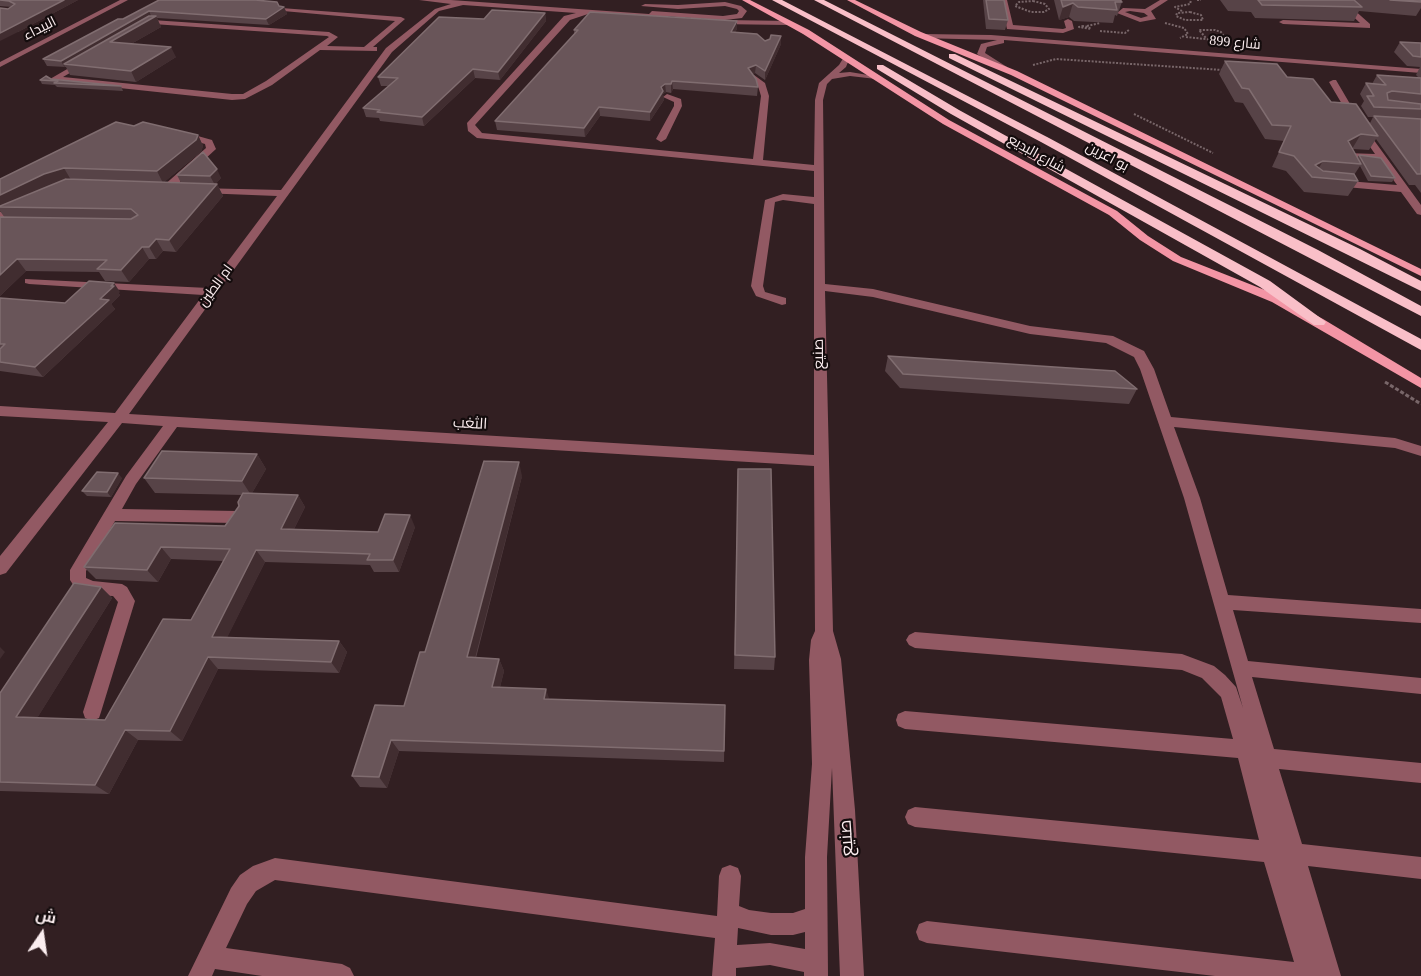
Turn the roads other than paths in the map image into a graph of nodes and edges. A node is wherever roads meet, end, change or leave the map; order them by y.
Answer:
1 (125, 0) edge
2 (422, 0) edge
3 (427, 0) edge
4 (541, 0) edge
5 (547, 0) edge
6 (696, 0) edge
7 (745, 0) edge
8 (776, 0) edge
9 (818, 0) edge
10 (850, 0) edge
11 (1004, 0) edge
12 (1165, 0) edge
13 (1339, 0) edge
14 (568, 2) dead end
15 (463, 3) junction
16 (599, 3) dead end
17 (589, 7) junction
18 (632, 7) junction
19 (553, 8) junction
20 (283, 9) edge
21 (437, 10) junction
22 (836, 10) junction
23 (1146, 11) dead end
24 (567, 18) junction
25 (815, 21) junction
26 (1068, 21) edge
27 (1283, 22) edge
28 (787, 23) junction
29 (923, 36) junction
30 (1046, 41) junction
31 (320, 48) junction
32 (366, 49) junction
33 (389, 50) junction
34 (8, 51) dead end
35 (24, 52) junction
36 (847, 59) junction
37 (0, 65) edge
38 (1004, 69) junction
39 (1421, 71) edge
40 (754, 77) edge
41 (876, 77) junction
42 (827, 79) junction
43 (1333, 82) dead end
44 (667, 97) edge
45 (1356, 120) junction
46 (1367, 121) edge
47 (170, 131) edge
48 (656, 153) junction
49 (1382, 157) junction
50 (756, 163) junction
51 (818, 168) junction
52 (1324, 182) edge
53 (1363, 185) junction
54 (155, 188) edge
55 (177, 189) junction
56 (1404, 189) junction
57 (285, 193) junction
58 (32, 201) edge
59 (818, 201) junction
60 (1421, 212) edge
61 (0, 216) edge
62 (1421, 273) edge
63 (28, 281) dead end
64 (819, 287) junction
65 (1421, 287) edge
66 (212, 292) junction
67 (782, 301) dead end
68 (1421, 312) edge
69 (1319, 322) junction
70 (1421, 345) edge
71 (1421, 384) edge
72 (0, 411) edge
73 (117, 420) junction
74 (1165, 421) junction
75 (172, 423) junction
76 (1421, 451) edge
77 (820, 461) junction
78 (110, 515) junction
79 (237, 517) edge
80 (0, 568) edge
81 (1221, 602) junction
82 (1421, 616) edge
83 (824, 631) junction
84 (915, 640) dead end
85 (1240, 668) junction
86 (1421, 686) edge
87 (92, 712) dead end
88 (905, 720) dead end
89 (1246, 749) junction
90 (1266, 758) junction
91 (1421, 773) edge
92 (915, 817) dead end
93 (1272, 852) junction
94 (1294, 854) junction
95 (1421, 868) edge
96 (730, 876) dead end
97 (814, 918) junction
98 (727, 920) junction
99 (927, 932) dead end
100 (204, 967) edge
101 (724, 967) edge
102 (815, 969) edge
103 (342, 976) edge
104 (852, 976) edge
105 (1317, 976) edge

1 - 35 street, البيداء
2 - 3 street
3 - 15 street
3 - 21 street
4 - 5 street
5 - 14 street
6 - 18 street
7 - 28 main road, شارع البديع
8 - 25 highway, بو اعرين
9 - 22 highway, بو اعرين
10 - 29 main road
11 - 26 street
12 - 23 street
13 - 27 street
15 - 19 street
15 - 21 street, ام الطين
16 - 17 street
17 - 18 street
17 - 19 street
17 - 24 street
18 - 18 street
18 - 28 street
19 - 24 street
20 - 32 street
21 - 33 street, ام الطين
22 - 65 highway
22 - 68 highway, بو اعرين
24 - 48 street
25 - 69 highway
25 - 70 highway, بو اعرين
28 - 36 main road, شارع البديع
29 - 30 street, شارع 899
29 - 38 main road
30 - 38 street, شارع 899
30 - 39 street, شارع 899
31 - 31 street
31 - 32 street
32 - 33 street
33 - 57 street, ام الطين
34 - 35 street
35 - 37 street, البيداء
36 - 41 main road, شارع البديع
36 - 42 street, صنيع
38 - 62 main road
40 - 50 street
41 - 42 street
41 - 69 main road, شارع البديع
42 - 51 street, صنيع
43 - 45 street
44 - 48 street
45 - 46 street
45 - 49 street
47 - 55 street
48 - 50 street
49 - 53 street
49 - 56 street
50 - 51 street
51 - 59 street, صنيع
52 - 53 street
53 - 56 street
54 - 55 street
55 - 57 street
56 - 60 street
57 - 66 street, ام الطين
58 - 61 street
59 - 64 street, صنيع
59 - 67 street
63 - 66 street
64 - 74 street
64 - 77 street, صنيع
66 - 73 street, ام الطين
69 - 71 main road
72 - 73 street, الثغب
73 - 75 street, الثغب
73 - 80 street, ام الطين
74 - 76 street
74 - 81 street
75 - 77 street, الثغب
75 - 78 street
77 - 83 street, صنيع
78 - 79 street
78 - 87 street
81 - 82 street
81 - 85 street
83 - 97 street, صنيع
83 - 104 street, صنيع
84 - 89 street
85 - 86 street
85 - 90 street
88 - 89 street
89 - 93 street
90 - 91 street
90 - 94 street
92 - 93 street
93 - 105 street
94 - 95 street
94 - 105 street
96 - 98 street
97 - 98 street
97 - 102 street, صنيع
98 - 100 street
98 - 101 street
99 - 105 street
100 - 103 street
101 - 102 street

